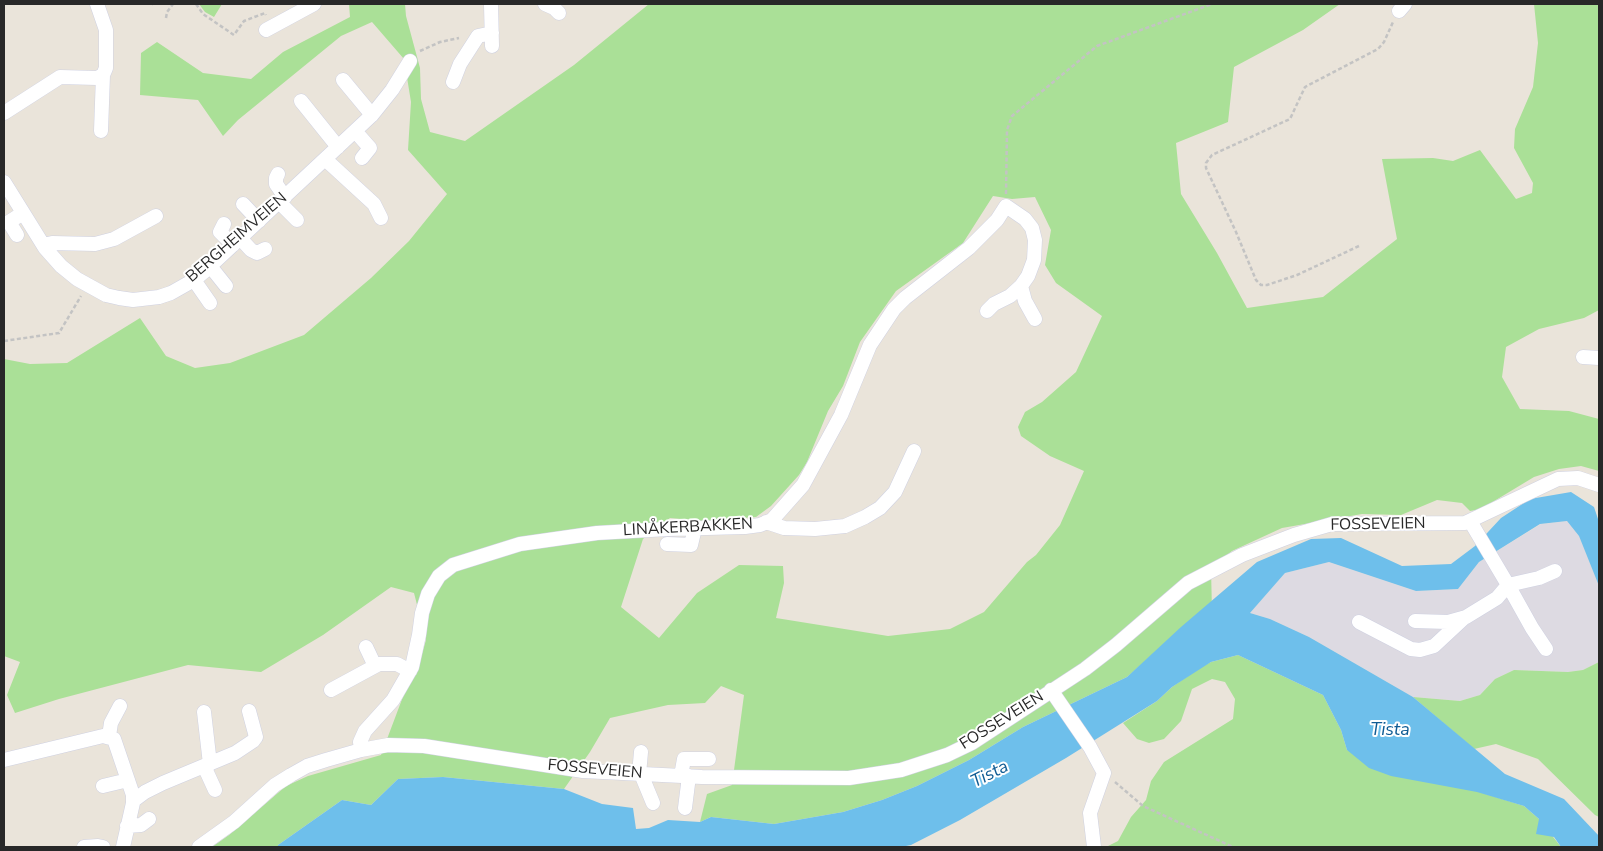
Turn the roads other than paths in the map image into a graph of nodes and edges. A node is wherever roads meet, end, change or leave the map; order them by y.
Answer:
1 (97, 4) edge
2 (314, 4) edge
3 (492, 4) edge
4 (545, 4) edge
5 (559, 13) dead end
6 (269, 29) road end
7 (410, 61) road end
8 (103, 76) junction
9 (343, 80) dead end
10 (452, 82) dead end
11 (301, 101) dead end
12 (4, 113) edge
13 (372, 115) junction
14 (101, 131) dead end
15 (355, 131) junction
16 (338, 147) junction
17 (362, 158) dead end
18 (325, 159) junction
19 (278, 174) dead end
20 (4, 182) edge
21 (282, 199) junction
22 (243, 204) dead end
23 (23, 213) junction
24 (156, 216) dead end
25 (381, 218) dead end
26 (297, 220) dead end
27 (259, 221) junction
28 (224, 224) dead end
29 (17, 235) dead end
30 (236, 241) junction
31 (43, 245) junction
32 (265, 249) dead end
33 (210, 266) junction
34 (194, 280) junction
35 (226, 286) dead end
36 (1021, 286) junction
37 (210, 304) dead end
38 (987, 311) dead end
39 (1035, 318) dead end
40 (1583, 357) dead end
41 (1599, 358) edge
42 (914, 451) dead end
43 (1599, 485) edge
44 (1470, 521) junction
45 (766, 522) junction
46 (694, 528) junction
47 (667, 544) dead end
48 (1555, 571) dead end
49 (1508, 585) junction
50 (1466, 617) junction
51 (1415, 621) dead end
52 (1359, 622) dead end
53 (366, 646) dead end
54 (1546, 649) dead end
55 (375, 666) junction
56 (410, 671) junction
57 (331, 690) dead end
58 (1051, 690) junction
59 (120, 706) dead end
60 (249, 711) dead end
61 (204, 712) dead end
62 (109, 736) junction
63 (361, 750) junction
64 (641, 752) dead end
65 (8, 759) edge
66 (709, 759) dead end
67 (207, 765) junction
68 (640, 774) junction
69 (685, 776) junction
70 (128, 780) junction
71 (103, 786) dead end
72 (215, 790) dead end
73 (133, 801) junction
74 (653, 803) dead end
75 (685, 808) dead end
76 (149, 819) dead end
77 (127, 826) junction
78 (84, 847) edge
79 (103, 847) edge
80 (123, 847) edge
81 (199, 847) edge
82 (1094, 847) edge

1 - 8 street
2 - 6 street
3 - 10 street
4 - 5 street
7 - 13 street, BERGHEIMVEIEN
8 - 12 street
8 - 14 street
9 - 13 street
11 - 16 street
13 - 15 street, BERGHEIMVEIEN
15 - 16 street, BERGHEIMVEIEN
15 - 17 street
16 - 18 street, BERGHEIMVEIEN
18 - 21 street, BERGHEIMVEIEN
18 - 25 street
19 - 21 street
20 - 23 street, BERGHEIMVEIEN
21 - 26 street
21 - 27 street, BERGHEIMVEIEN
22 - 27 street
23 - 29 street
23 - 31 street, BERGHEIMVEIEN
24 - 31 street
27 - 30 street, BERGHEIMVEIEN
28 - 30 street
30 - 32 street
30 - 33 street, BERGHEIMVEIEN
31 - 34 street, BERGHEIMVEIEN
33 - 34 street, BERGHEIMVEIEN
33 - 35 street
34 - 37 street
36 - 38 street
36 - 39 street
36 - 45 street, LINÅKERBAKKEN
40 - 41 street
42 - 45 street
43 - 44 street, FOSSEVEIEN
44 - 49 street
44 - 58 street, FOSSEVEIEN
45 - 46 street, LINÅKERBAKKEN
46 - 47 street
46 - 56 street, LINÅKERBAKKEN
48 - 49 street
49 - 50 street
49 - 54 street
50 - 51 street
50 - 52 street
53 - 55 street
55 - 56 street
55 - 57 street
56 - 63 street, LINÅKERBAKKEN
58 - 69 street, FOSSEVEIEN
58 - 82 street
59 - 62 street
60 - 67 street
61 - 67 street
62 - 65 street
62 - 70 street
63 - 68 street, FOSSEVEIEN
63 - 81 street, FOSSEVEIEN
64 - 68 street
66 - 69 street
67 - 72 street
67 - 73 street
68 - 69 street, FOSSEVEIEN
68 - 74 street
69 - 75 street
70 - 71 street
70 - 73 street
73 - 77 street
76 - 77 street
77 - 80 street
78 - 79 street

